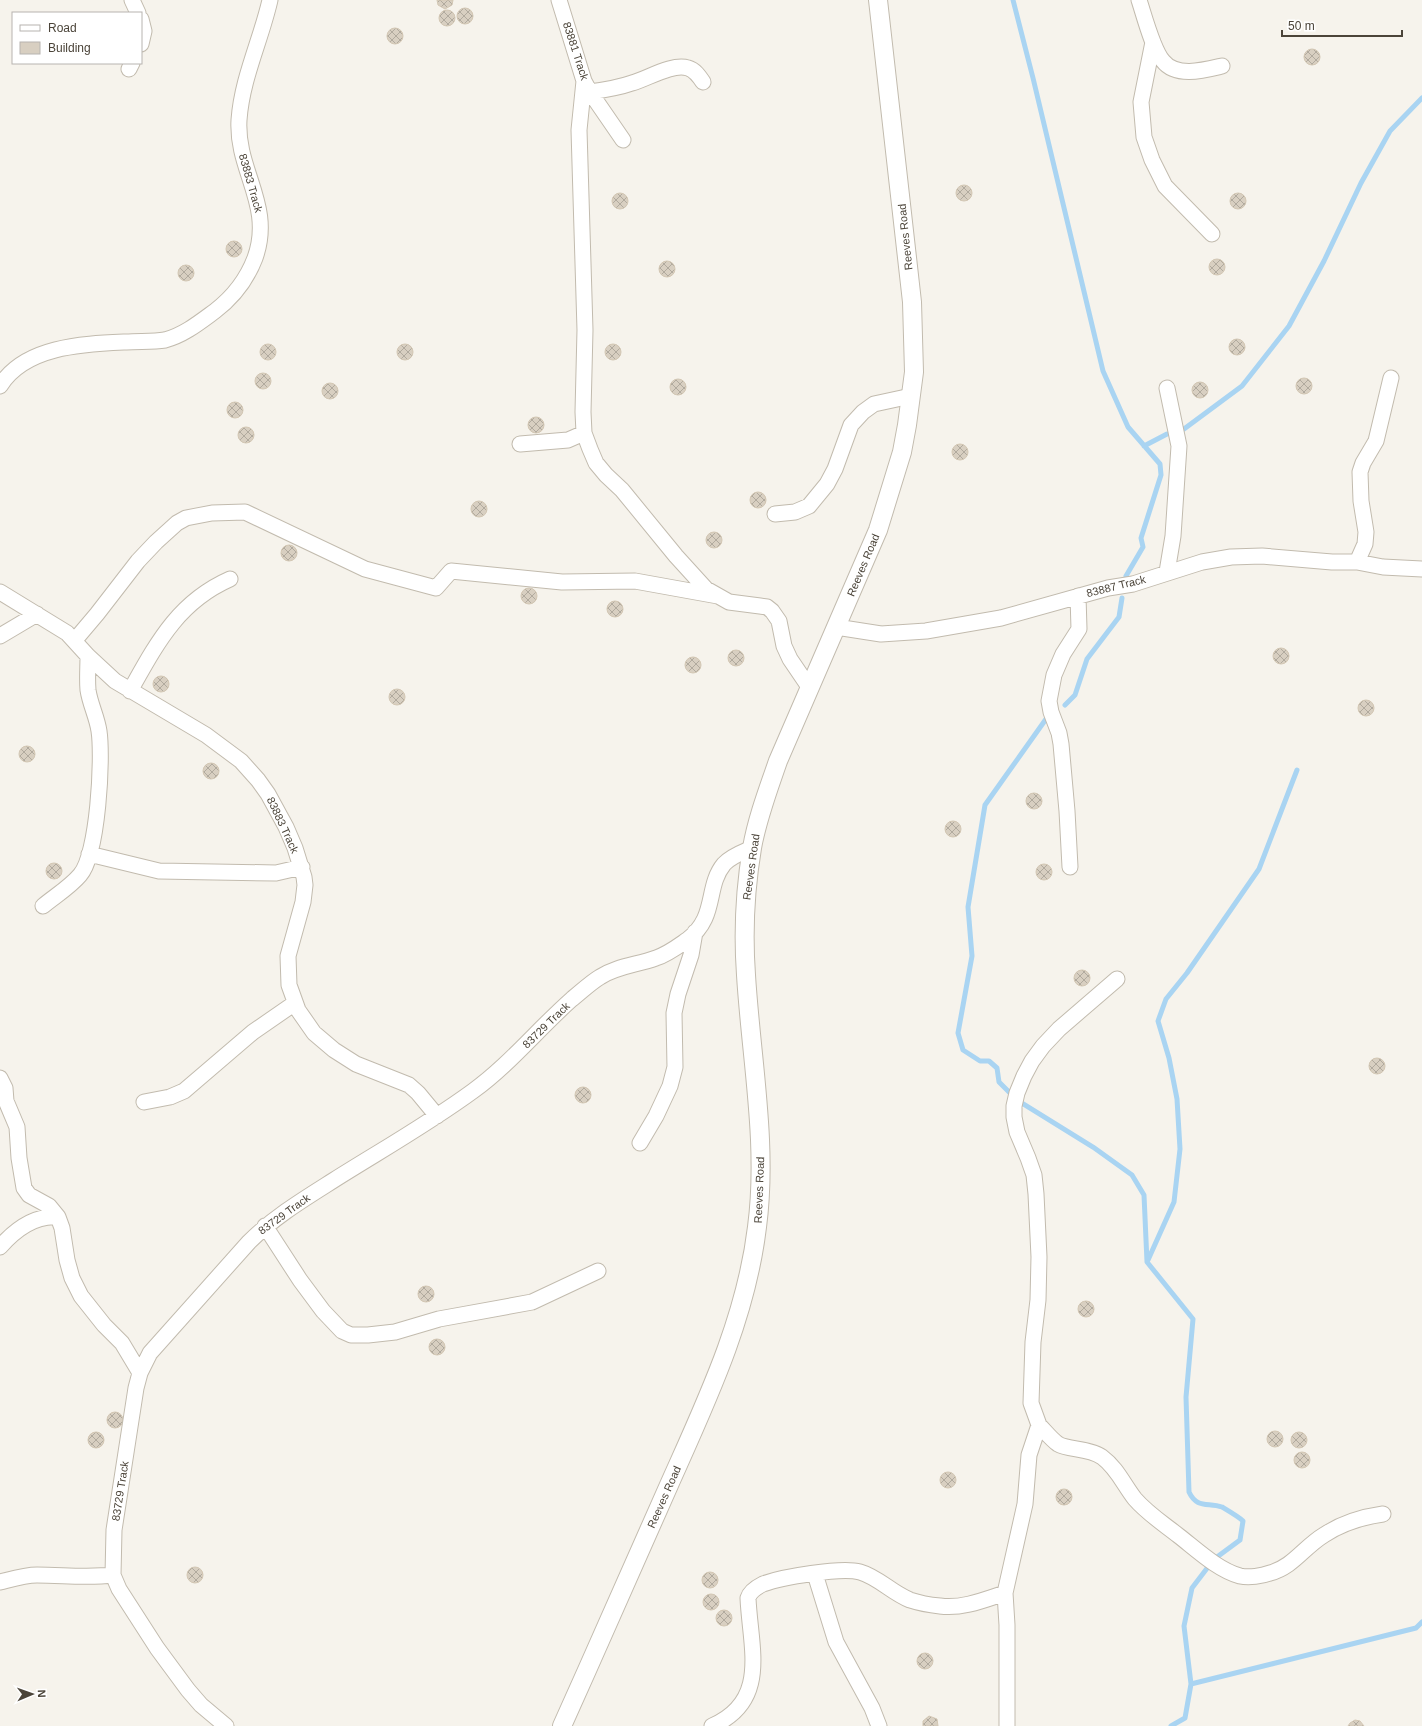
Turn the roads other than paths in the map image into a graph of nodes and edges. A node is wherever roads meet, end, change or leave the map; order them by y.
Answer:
1 (132, 0) edge
2 (270, 0) edge
3 (559, 0) edge
4 (878, 0) edge
5 (1139, 0) edge
6 (138, 12) edge
7 (142, 23) edge
8 (142, 40) edge
9 (1153, 42) junction
10 (1222, 66) dead end
11 (703, 82) dead end
12 (587, 86) junction
13 (623, 140) dead end
14 (1212, 234) dead end
15 (1391, 378) dead end
16 (0, 386) edge
17 (1166, 388) dead end
18 (911, 396) junction
19 (584, 432) junction
20 (520, 444) dead end
21 (775, 514) dead end
22 (1357, 562) junction
23 (1422, 568) edge
24 (1167, 572) junction
25 (230, 579) dead end
26 (0, 592) edge
27 (718, 596) junction
28 (1078, 596) junction
29 (37, 614) junction
30 (836, 627) junction
31 (0, 636) edge
32 (75, 640) junction
33 (88, 656) junction
34 (809, 687) junction
35 (130, 691) junction
36 (752, 848) junction
37 (89, 854) junction
38 (302, 867) junction
39 (1070, 867) dead end
40 (43, 906) dead end
41 (695, 932) junction
42 (1117, 979) dead end
43 (295, 1003) junction
44 (0, 1078) edge
45 (144, 1102) dead end
46 (437, 1116) junction
47 (640, 1143) dead end
48 (58, 1217) junction
49 (265, 1226) junction
50 (0, 1247) edge
51 (598, 1272) dead end
52 (140, 1373) junction
53 (1039, 1425) junction
54 (1383, 1514) dead end
55 (815, 1574) junction
56 (113, 1575) junction
57 (0, 1582) edge
58 (1005, 1593) junction
59 (226, 1726) edge
60 (562, 1726) edge
61 (712, 1726) edge
62 (879, 1726) edge
63 (1007, 1726) edge

1 - 6 street
2 - 16 street, 83883 Track
3 - 12 street, 83881 Track
4 - 18 street, Reeves Road
5 - 9 street
7 - 8 street
9 - 10 street
9 - 14 street
11 - 12 street
12 - 13 street, 83881 Track
12 - 19 street
15 - 22 street
17 - 24 street
18 - 21 street
18 - 30 street, Reeves Road
19 - 20 street
19 - 27 street
22 - 23 street, 83887 Track
22 - 24 street, 83887 Track
24 - 28 street, 83887 Track
25 - 35 street
26 - 29 street, 83883 Track
27 - 32 street
27 - 34 street
28 - 30 street, 83887 Track
28 - 39 street
29 - 31 street
29 - 32 street, 83883 Track
30 - 34 street, Reeves Road
32 - 33 street, 83883 Track
33 - 35 street, 83883 Track
33 - 37 street
34 - 36 street, Reeves Road
35 - 38 street, 83883 Track
36 - 41 street, 83729 Track
36 - 60 street, Reeves Road
37 - 38 street
37 - 40 street
38 - 43 street, 83883 Track
41 - 46 street, 83729 Track
41 - 47 street
42 - 53 street
43 - 45 street
43 - 46 street, 83883 Track
44 - 48 street
46 - 49 street, 83729 Track
48 - 50 street
48 - 52 street
49 - 51 street
49 - 52 street, 83729 Track
52 - 56 street, 83729 Track
53 - 54 street
53 - 58 street
55 - 58 street
55 - 61 street
55 - 62 street
56 - 57 street
56 - 59 street, 83729 Track
58 - 63 street

